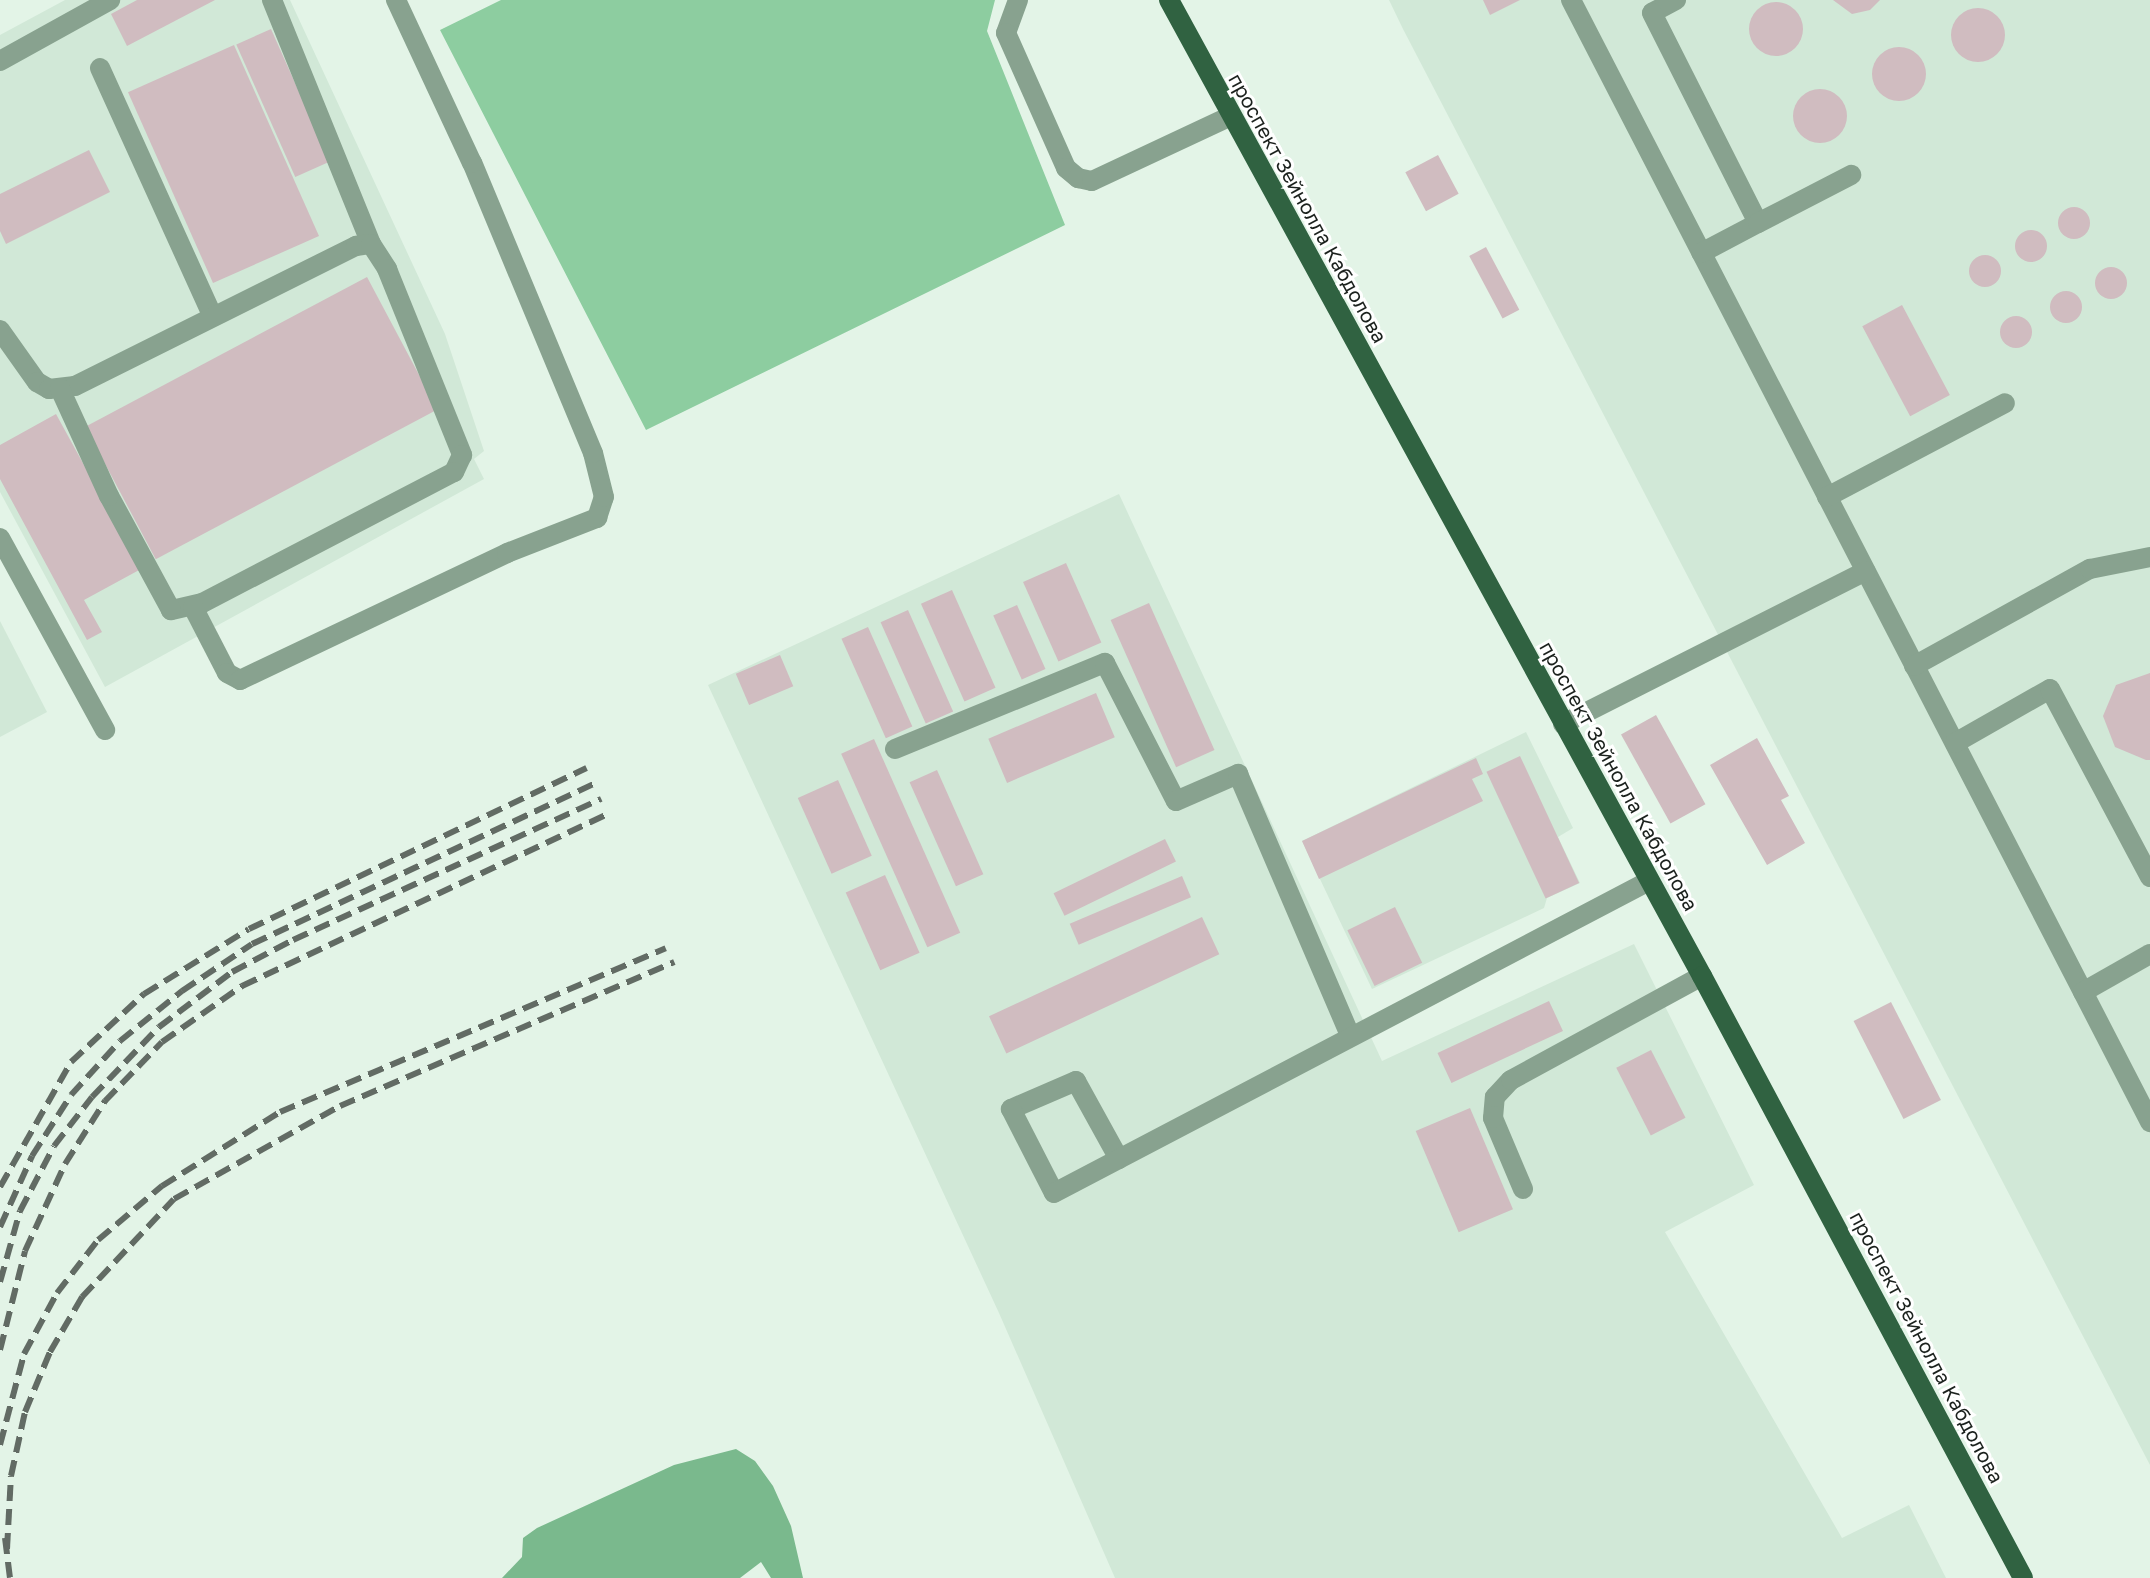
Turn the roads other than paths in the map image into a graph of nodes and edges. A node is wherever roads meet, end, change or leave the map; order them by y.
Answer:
1 (110, 0) edge
2 (272, 0) edge
3 (396, 0) edge
4 (1018, 0) edge
5 (1169, 0) edge
6 (1571, 0) edge
7 (1676, 0) edge
8 (0, 61) edge
9 (100, 68) dead end
10 (1231, 116) junction
11 (1851, 175) dead end
12 (1758, 223) junction
13 (371, 244) junction
14 (1701, 253) junction
15 (213, 317) junction
16 (0, 330) edge
17 (60, 389) junction
18 (2005, 403) dead end
19 (1827, 497) junction
20 (0, 538) edge
21 (2150, 557) edge
22 (1866, 571) junction
23 (193, 607) junction
24 (1914, 666) junction
25 (1563, 724) junction
26 (105, 730) dead end
27 (1955, 743) junction
28 (895, 749) dead end
29 (2150, 877) edge
30 (1649, 881) junction
31 (2150, 954) edge
32 (1702, 976) junction
33 (2083, 992) junction
34 (1350, 1035) junction
35 (2150, 1076) edge
36 (2131, 1086) junction
37 (2150, 1122) edge
38 (1119, 1159) junction
39 (1523, 1189) dead end
40 (2023, 1578) edge

1 - 8 lane
2 - 13 lane
3 - 23 lane
4 - 10 lane
5 - 10 main road, проспект Зейнолла Кабдолова
6 - 14 lane
7 - 12 lane
9 - 15 lane
10 - 25 main road, проспект Зейнолла Кабдолова
11 - 12 lane
12 - 14 lane
13 - 15 lane
13 - 23 lane
14 - 19 lane
15 - 17 lane
16 - 17 lane
17 - 23 lane
18 - 19 lane
19 - 22 lane
20 - 26 lane
21 - 24 lane
22 - 24 lane
22 - 25 lane
24 - 27 lane
25 - 30 main road, проспект Зейнолла Кабдолова
27 - 29 lane
27 - 33 lane
28 - 34 lane
30 - 32 main road, проспект Зейнолла Кабдолова
30 - 34 lane
31 - 33 lane
32 - 39 lane
32 - 40 main road, проспект Зейнолла Кабдолова
33 - 36 lane
34 - 38 lane
35 - 36 lane
36 - 37 lane
38 - 38 lane

